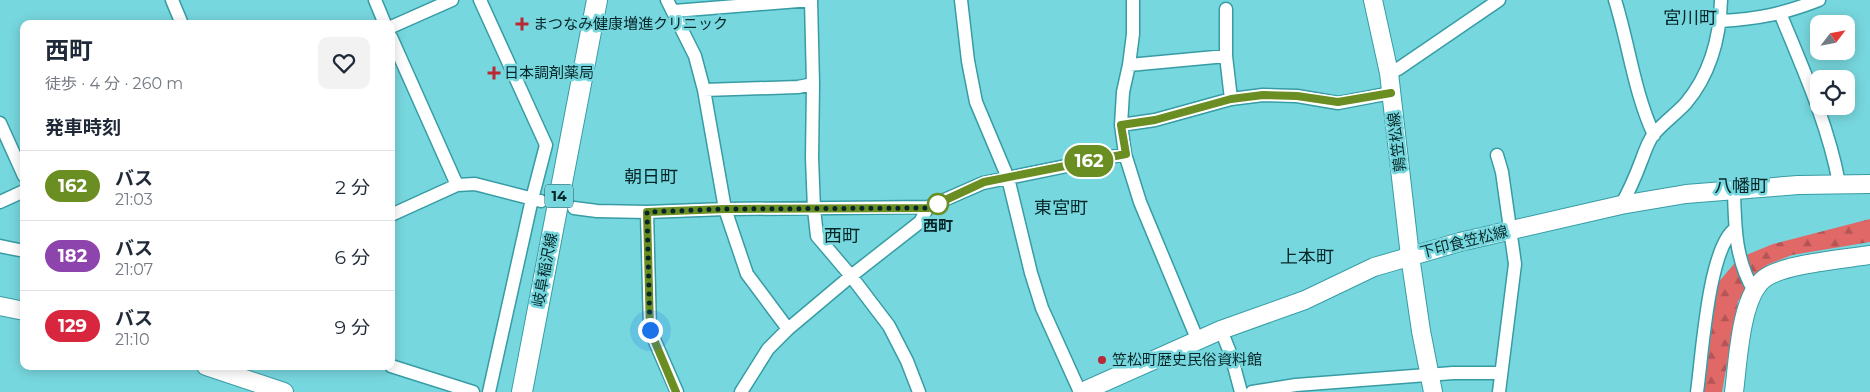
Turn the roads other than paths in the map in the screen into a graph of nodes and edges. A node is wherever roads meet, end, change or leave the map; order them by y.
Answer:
1 (172, 0) edge
2 (375, 0) edge
3 (452, 0) edge
4 (480, 0) edge
5 (597, 0) edge
6 (667, 0) edge
7 (812, 0) edge
8 (961, 0) edge
9 (1133, 0) edge
10 (1373, 0) edge
11 (1499, 0) edge
12 (1615, 0) edge
13 (1721, 0) edge
14 (1819, 0) edge
15 (1226, 9) dead end
16 (674, 12) junction
17 (1780, 13) junction
18 (180, 20) edge
19 (383, 20) edge
20 (1720, 21) junction
21 (395, 25) edge
22 (395, 46) edge
23 (1226, 56) junction
24 (1129, 65) junction
25 (1389, 73) junction
26 (813, 84) junction
27 (704, 90) junction
28 (1391, 93) junction
29 (1231, 99) junction
30 (0, 123) edge
31 (1121, 125) junction
32 (1654, 135) junction
33 (1126, 154) junction
34 (1497, 155) dead end
35 (20, 167) edge
36 (1008, 178) junction
37 (1839, 183) junction
38 (1870, 184) edge
39 (457, 185) junction
40 (1734, 190) junction
41 (20, 193) edge
42 (536, 200) junction
43 (0, 202) edge
44 (1621, 205) junction
45 (574, 208) dead end
46 (928, 208) junction
47 (725, 209) junction
48 (814, 209) junction
49 (647, 212) junction
50 (395, 213) edge
51 (1735, 229) junction
52 (1511, 231) junction
53 (0, 246) edge
54 (20, 250) edge
55 (1870, 255) edge
56 (1410, 256) junction
57 (851, 276) junction
58 (1754, 291) junction
59 (0, 306) edge
60 (20, 310) edge
61 (788, 328) junction
62 (1221, 330) junction
63 (1198, 341) junction
64 (395, 367) edge
65 (218, 370) edge
66 (245, 370) edge
67 (1500, 373) junction
68 (1432, 384) edge
69 (284, 392) edge
70 (473, 392) edge
71 (489, 392) edge
72 (522, 392) edge
73 (676, 392) edge
74 (742, 392) edge
75 (919, 392) edge
76 (1081, 392) edge
77 (1241, 392) edge
78 (1252, 392) edge
79 (1499, 392) edge
80 (1697, 392) edge
81 (1734, 392) edge

1 - 18 street
2 - 19 street
3 - 21 street
4 - 42 street
5 - 72 main road, 岐阜稲沢線 / 14
6 - 16 street
7 - 16 street
7 - 26 street
8 - 36 street
9 - 24 street
10 - 25 main road, 鶉笠松線
11 - 25 street
12 - 32 street
13 - 20 street
14 - 17 street
15 - 23 street
16 - 27 street
17 - 20 street
17 - 37 street
20 - 32 street
22 - 39 street
23 - 24 street
23 - 29 street
24 - 31 street
25 - 28 main road, 鶉笠松線
26 - 27 street
26 - 48 street
27 - 47 street
28 - 29 street
28 - 56 main road, 鶉笠松線
29 - 31 street
30 - 35 street
31 - 33 street
32 - 44 street
33 - 36 street
33 - 63 street
34 - 52 street
36 - 46 street
36 - 76 street
37 - 38 main road, 下印食笠松線
37 - 40 main road, 下印食笠松線
39 - 42 street
39 - 50 street
40 - 44 main road, 下印食笠松線
40 - 51 street
41 - 43 street
42 - 71 street
44 - 52 main road, 下印食笠松線
45 - 49 street
46 - 48 street
46 - 57 street
47 - 48 street
47 - 49 street
47 - 61 street
48 - 57 street
49 - 73 street
51 - 58 street
51 - 80 street
52 - 56 main road, 下印食笠松線
52 - 67 street
53 - 54 street
55 - 58 main road
56 - 62 main road, 下印食笠松線
56 - 68 main road, 鶉笠松線
57 - 61 street
57 - 75 street
58 - 81 main road
59 - 60 main road
61 - 74 street
62 - 63 main road, 下印食笠松線
62 - 77 street
63 - 76 main road, 下印食笠松線
64 - 70 street
65 - 69 main road
66 - 69 main road
67 - 68 street
67 - 79 street
68 - 78 street

